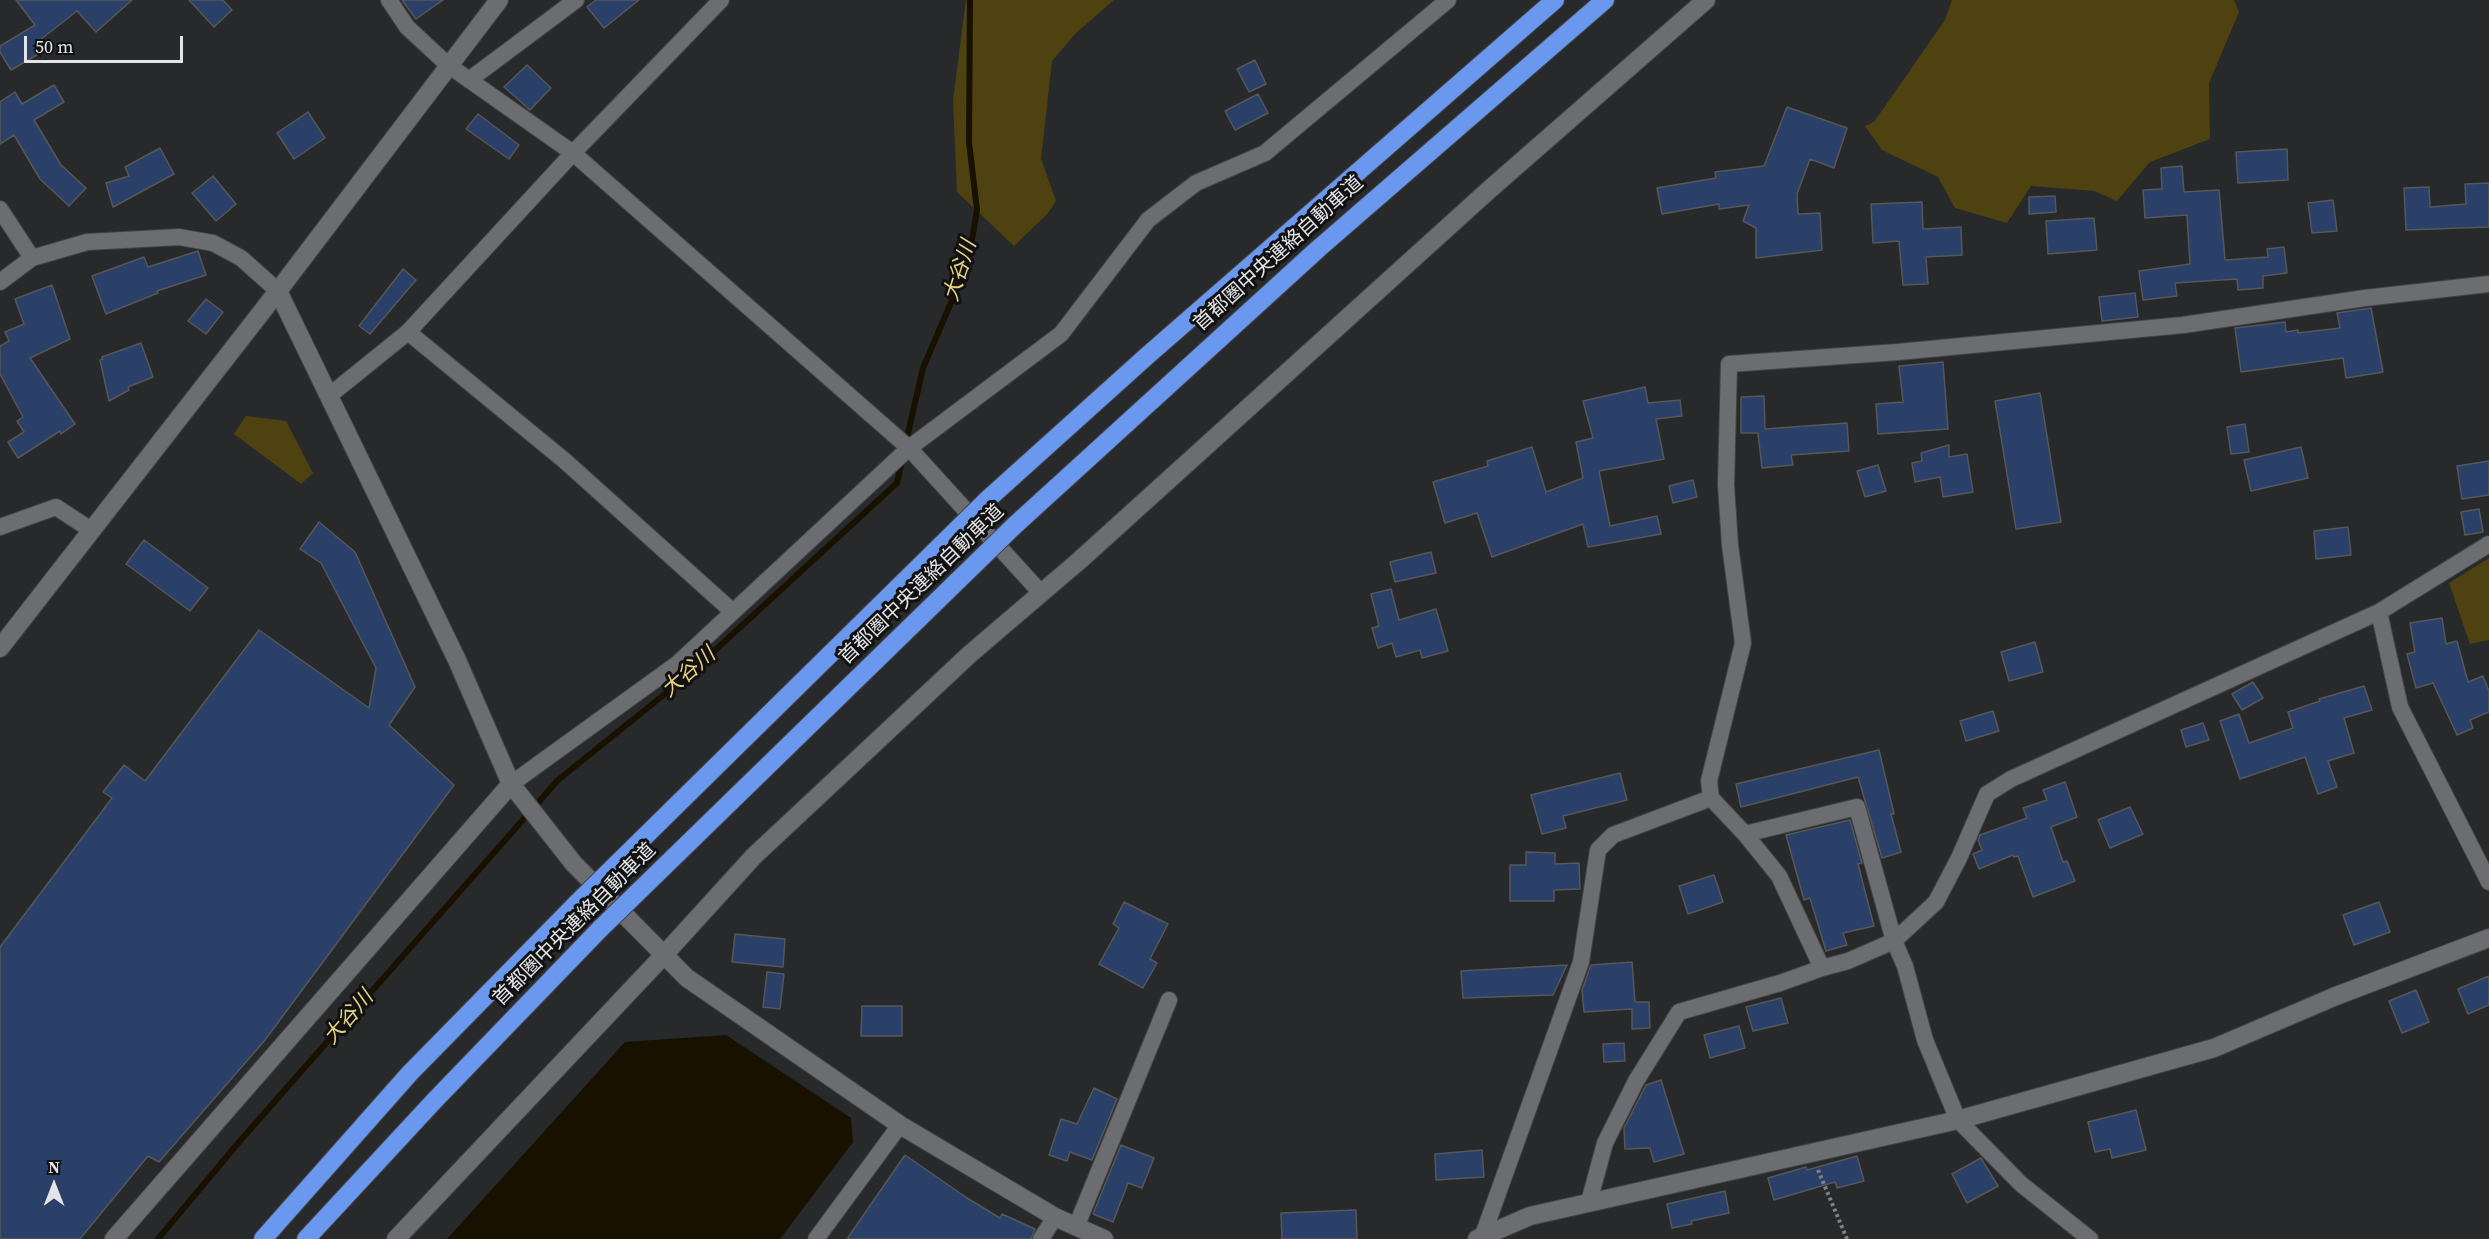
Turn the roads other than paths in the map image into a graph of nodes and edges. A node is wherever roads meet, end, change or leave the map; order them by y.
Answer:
1 (389, 0) edge
2 (499, 0) edge
3 (576, 0) edge
4 (721, 0) edge
5 (1448, 0) edge
6 (1554, 0) edge
7 (1605, 0) edge
8 (1706, 0) edge
9 (448, 65) junction
10 (469, 80) junction
11 (573, 153) junction
12 (0, 209) edge
13 (32, 258) junction
14 (0, 282) edge
15 (2489, 284) edge
16 (278, 291) junction
17 (408, 332) junction
18 (330, 395) junction
19 (909, 448) junction
20 (0, 527) edge
21 (91, 530) junction
22 (2489, 544) edge
23 (1041, 593) junction
24 (733, 612) junction
25 (2379, 612) junction
26 (0, 648) edge
27 (511, 784) junction
28 (1711, 798) junction
29 (1745, 834) junction
30 (2489, 882) edge
31 (2489, 938) edge
32 (1894, 941) junction
33 (663, 956) junction
34 (1822, 968) junction
35 (1169, 1000) dead end
36 (1958, 1120) junction
37 (900, 1125) junction
38 (1589, 1202) junction
39 (1055, 1217) junction
40 (1076, 1227) junction
41 (1480, 1237) edge
42 (114, 1239) edge
43 (263, 1239) edge
44 (306, 1239) edge
45 (396, 1239) edge
46 (816, 1239) edge
47 (1041, 1239) edge
48 (1104, 1239) edge
49 (2090, 1239) edge

1 - 9 street
2 - 9 street
3 - 10 street
4 - 11 street
5 - 19 street
6 - 43 highway, 首都圏中央連絡自動車道, bridge
7 - 44 highway, 首都圏中央連絡自動車道, bridge
8 - 23 street
9 - 10 street
9 - 16 street
10 - 11 street
11 - 17 street
11 - 19 street
12 - 13 street
13 - 14 street
13 - 16 street
15 - 28 street
16 - 18 street
16 - 21 street
17 - 18 street
17 - 24 street
18 - 27 street
19 - 23 street
19 - 24 street
20 - 21 street
21 - 26 street
22 - 25 street
23 - 33 street
24 - 27 street
25 - 30 street
25 - 32 street
27 - 33 street
27 - 42 street
28 - 29 street
28 - 41 street
29 - 32 street
29 - 34 street
31 - 36 street
32 - 34 street
32 - 36 street
33 - 37 street
33 - 45 street
34 - 38 street
35 - 40 street
36 - 38 street
36 - 49 street
37 - 39 street
37 - 46 street
38 - 41 street
39 - 40 street
39 - 47 street
40 - 48 street

